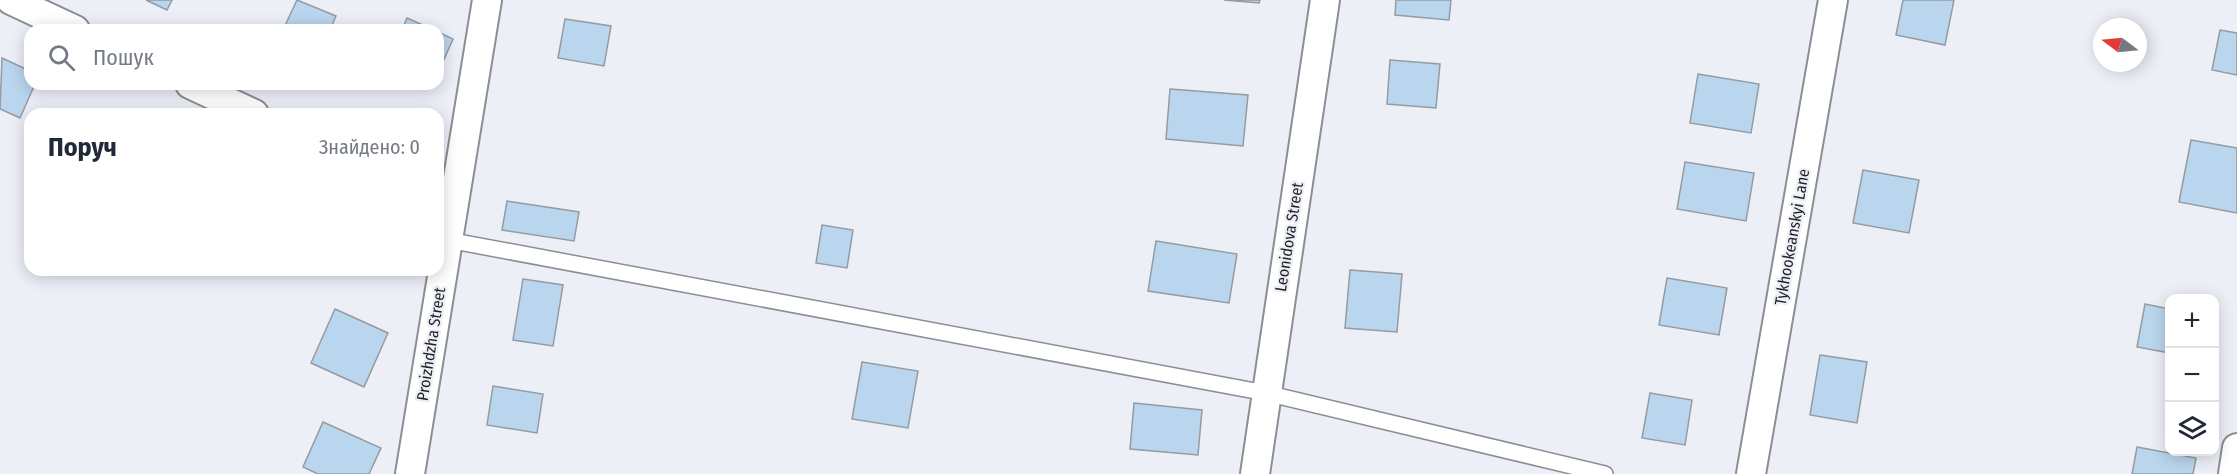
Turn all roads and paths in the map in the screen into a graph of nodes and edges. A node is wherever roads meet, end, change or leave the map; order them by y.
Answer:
1 (10, 0) edge
2 (487, 0) edge
3 (1325, 0) edge
4 (1833, 0) edge
5 (62, 24) edge
6 (203, 90) edge
7 (241, 108) edge
8 (446, 204) edge
9 (448, 240) junction
10 (444, 265) edge
11 (442, 276) edge
12 (1266, 393) junction
13 (2237, 448) edge
14 (410, 474) edge
15 (1255, 474) edge
16 (1605, 474) edge
17 (1751, 474) edge
18 (2233, 474) edge

1 - 5 street
2 - 8 street, Proizhdzha Street
3 - 12 street, Leonidova Street
4 - 17 street, Tykhookeanskyi Lane
6 - 7 street
8 - 9 street, Proizhdzha Street
9 - 10 street, Proizhdzha Street
9 - 12 lane
11 - 14 street, Proizhdzha Street
12 - 15 street, Leonidova Street
12 - 16 lane
13 - 18 street

